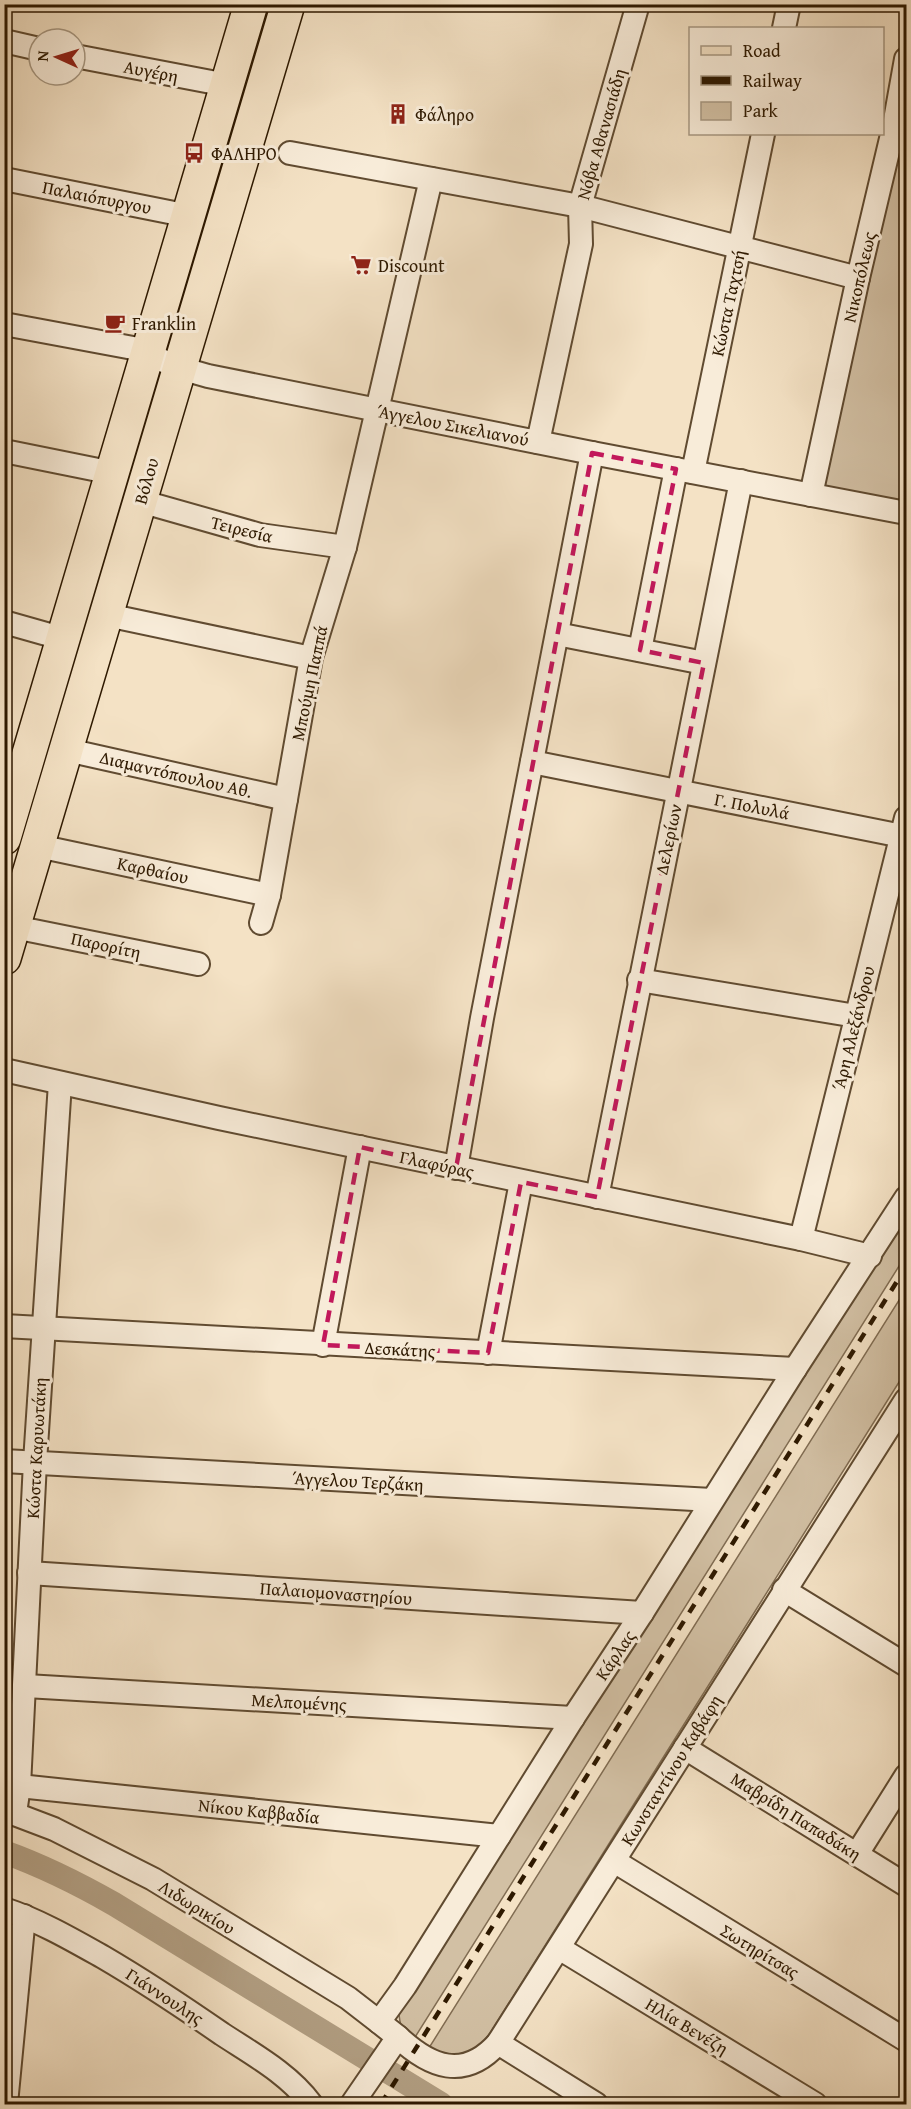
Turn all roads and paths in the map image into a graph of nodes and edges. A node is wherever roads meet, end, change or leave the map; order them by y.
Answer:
1 (251, 4) edge
2 (288, 4) edge
3 (638, 4) edge
4 (789, 4) edge
5 (784, 27) edge
6 (4, 41) edge
7 (27, 46) edge
8 (87, 58) edge
9 (906, 59) edge
10 (227, 86) junction
11 (900, 128) edge
12 (763, 135) edge
13 (290, 153) dead end
14 (4, 179) edge
15 (431, 179) junction
16 (580, 206) junction
17 (189, 216) junction
18 (739, 248) junction
19 (858, 278) junction
20 (4, 324) edge
21 (149, 355) junction
22 (180, 368) junction
23 (376, 411) junction
24 (538, 442) junction
25 (4, 451) edge
26 (592, 453) junction
27 (684, 470) junction
28 (113, 473) junction
29 (741, 481) junction
30 (811, 495) junction
31 (140, 501) junction
32 (906, 513) edge
33 (345, 547) junction
34 (107, 615) junction
35 (4, 622) edge
36 (557, 634) junction
37 (64, 639) junction
38 (640, 650) junction
39 (311, 658) junction
40 (704, 663) junction
41 (67, 750) junction
42 (532, 762) junction
43 (12, 788) edge
44 (678, 791) junction
45 (286, 799) junction
46 (904, 827) edge
47 (4, 838) edge
48 (38, 846) junction
49 (269, 895) junction
50 (897, 895) edge
51 (261, 923) dead end
52 (14, 927) junction
53 (4, 958) edge
54 (198, 964) dead end
55 (639, 980) junction
56 (855, 1016) junction
57 (4, 1070) edge
58 (60, 1083) junction
59 (360, 1147) junction
60 (456, 1168) junction
61 (521, 1182) junction
62 (597, 1197) junction
63 (906, 1198) edge
64 (801, 1239) junction
65 (870, 1256) junction
66 (4, 1326) edge
67 (43, 1329) junction
68 (323, 1344) junction
69 (488, 1353) junction
70 (795, 1369) junction
71 (906, 1400) edge
72 (4, 1461) edge
73 (35, 1462) junction
74 (712, 1500) junction
75 (29, 1573) junction
76 (784, 1590) junction
77 (642, 1613) junction
78 (906, 1665) edge
79 (26, 1686) junction
80 (573, 1718) junction
81 (685, 1748) junction
82 (906, 1776) edge
83 (20, 1786) junction
84 (10, 1811) edge
85 (499, 1836) junction
86 (857, 1854) junction
87 (614, 1862) junction
88 (906, 1885) edge
89 (14, 1912) edge
90 (559, 1948) junction
91 (10, 1997) edge
92 (379, 2022) junction
93 (906, 2040) edge
94 (395, 2041) junction
95 (498, 2043) junction
96 (6, 2104) edge
97 (311, 2104) edge
98 (352, 2104) edge
99 (596, 2104) edge
100 (815, 2104) edge

1 - 10 main road, Βόλου
2 - 22 main road, Βόλου
3 - 16 street, Νόβα Αθανασιάδη
4 - 5 street
6 - 7 street
8 - 10 street, Αυγέρη
9 - 11 street, Νικοπόλεως
10 - 17 main road, Βόλου
11 - 19 street, Νικοπόλεως
12 - 18 street, Κώστα Ταχτσή
13 - 15 street
14 - 17 street, Παλαιόπυργου
15 - 16 street
15 - 23 street, Μπούμη Παππά
16 - 18 street
16 - 24 street, Νόβα Αθανασιάδη
17 - 21 main road, Βόλου
18 - 19 street
18 - 27 street, Κώστα Ταχτσή
19 - 30 street, Νικοπόλεως
20 - 21 street, Άγγελου Σικελιανού
21 - 22 street, Άγγελου Σικελιανού
21 - 28 main road, Βόλου
22 - 23 street, Άγγελου Σικελιανού
22 - 31 main road, Βόλου
23 - 24 street, Άγγελου Σικελιανού
23 - 33 street, Μπούμη Παππά
24 - 26 street, Άγγελου Σικελιανού
25 - 28 street
26 - 27 street, Άγγελου Σικελιανού
26 - 36 street
27 - 29 street, Άγγελου Σικελιανού
27 - 38 street, Κώστα Ταχτσή
28 - 37 main road, Βόλου
29 - 30 street, Άγγελου Σικελιανού
29 - 40 street, Δελερίων
30 - 32 street, Άγγελου Σικελιανού
31 - 33 street, Τειρεσία
31 - 34 main road, Βόλου
33 - 39 street, Μπούμη Παππά
34 - 39 street
34 - 41 main road, Βόλου
35 - 37 street
36 - 38 street
36 - 42 street
37 - 43 main road, Βόλου
38 - 40 street
39 - 45 street, Μπούμη Παππά
40 - 44 street, Δελερίων
41 - 45 street, Διαμαντόπουλου Αθ.
41 - 48 main road, Βόλου
42 - 44 street, Γ. Πολυλά
42 - 60 street
43 - 47 main road, Βόλου
44 - 46 street, Γ. Πολυλά
44 - 55 street, Δελερίων
45 - 49 street, Μπούμη Παππά
46 - 50 street, Άρη Αλεξάνδρου
48 - 49 street, Καρθαίου
48 - 52 main road, Βόλου
49 - 51 street, Μπούμη Παππά
50 - 56 street, Άρη Αλεξάνδρου
52 - 53 main road, Βόλου
52 - 54 street, Παρορίτη
55 - 56 street
55 - 62 street, Δελερίων
56 - 64 street, Άρη Αλεξάνδρου
57 - 58 street, Γλαφύρας
58 - 59 street, Γλαφύρας
58 - 67 street, Κώστα Καρυωτάκη
59 - 60 street, Γλαφύρας
59 - 68 street
60 - 61 street, Γλαφύρας
61 - 62 street, Γλαφύρας
61 - 69 street
62 - 64 street, Γλαφύρας
63 - 65 street, Κάρλας
64 - 65 street, Γλαφύρας
65 - 70 street, Κάρλας
66 - 67 street, Δεσκάτης
67 - 68 street, Δεσκάτης
67 - 73 street, Κώστα Καρυωτάκη
68 - 69 street, Δεσκάτης
69 - 70 street, Δεσκάτης
70 - 74 street, Κάρλας
71 - 76 street, Κωνσταντίνου Καβάφη
72 - 73 street, Άγγελου Τερζάκη
73 - 74 street, Άγγελου Τερζάκη
73 - 75 street, Κώστα Καρυωτάκη
74 - 77 street, Κάρλας
75 - 77 street, Παλαιομοναστηρίου
75 - 79 street, Κώστα Καρυωτάκη
76 - 78 street
76 - 81 street, Κωνσταντίνου Καβάφη
77 - 80 street, Κάρλας
79 - 80 street, Μελπομένης
79 - 83 street, Κώστα Καρυωτάκη
80 - 85 street, Κάρλας
81 - 86 street, Μαβρίδη Παπαδάκη
81 - 87 street, Κωνσταντίνου Καβάφη
82 - 86 street
83 - 84 street, Κώστα Καρυωτάκη
83 - 85 street, Νίκου Καββαδία
84 - 92 street, Λιδωρικίου
85 - 92 street, Κάρλας
86 - 88 street, Μαβρίδη Παπαδάκη
87 - 90 street, Κωνσταντίνου Καβάφη
87 - 93 street, Σωτηρίτσας
89 - 91 street
89 - 97 street, Γιάννουλης
90 - 95 street, Κωνσταντίνου Καβάφη
90 - 100 street, Ηλία Βενέζη
91 - 96 street
92 - 94 street
94 - 95 street, Κωνσταντίνου Καβάφη
94 - 98 street
95 - 99 street

